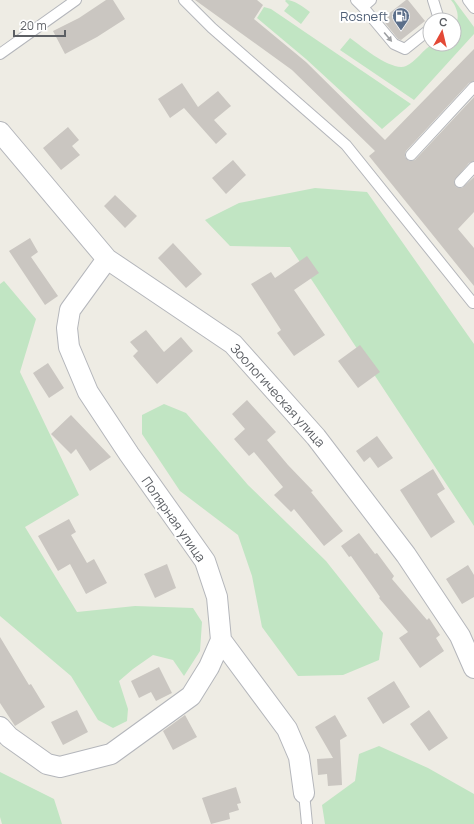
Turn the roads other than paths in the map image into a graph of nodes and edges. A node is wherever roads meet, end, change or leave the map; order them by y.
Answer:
1 (76, 0) edge
2 (184, 0) edge
3 (371, 0) edge
4 (433, 0) edge
5 (468, 0) edge
6 (360, 3) edge
7 (474, 8) edge
8 (437, 12) edge
9 (422, 35) edge
10 (0, 54) edge
11 (474, 87) edge
12 (0, 132) edge
13 (411, 155) dead end
14 (474, 167) edge
15 (460, 182) dead end
16 (107, 258) junction
17 (473, 303) dead end
18 (220, 640) junction
19 (474, 668) edge
20 (0, 727) edge
21 (304, 793) joint
22 (307, 824) edge

1 - 10 lane
2 - 17 lane
3 - 6 lane
4 - 8 lane
5 - 7 lane
6 -> 9 lane
11 - 13 lane
12 - 16 street, Зоологическая улица
14 - 15 lane
16 - 18 street, Полярная улица
16 - 19 street, Зоологическая улица
18 - 20 street, Полярная улица
18 - 21 street
21 - 22 lane

